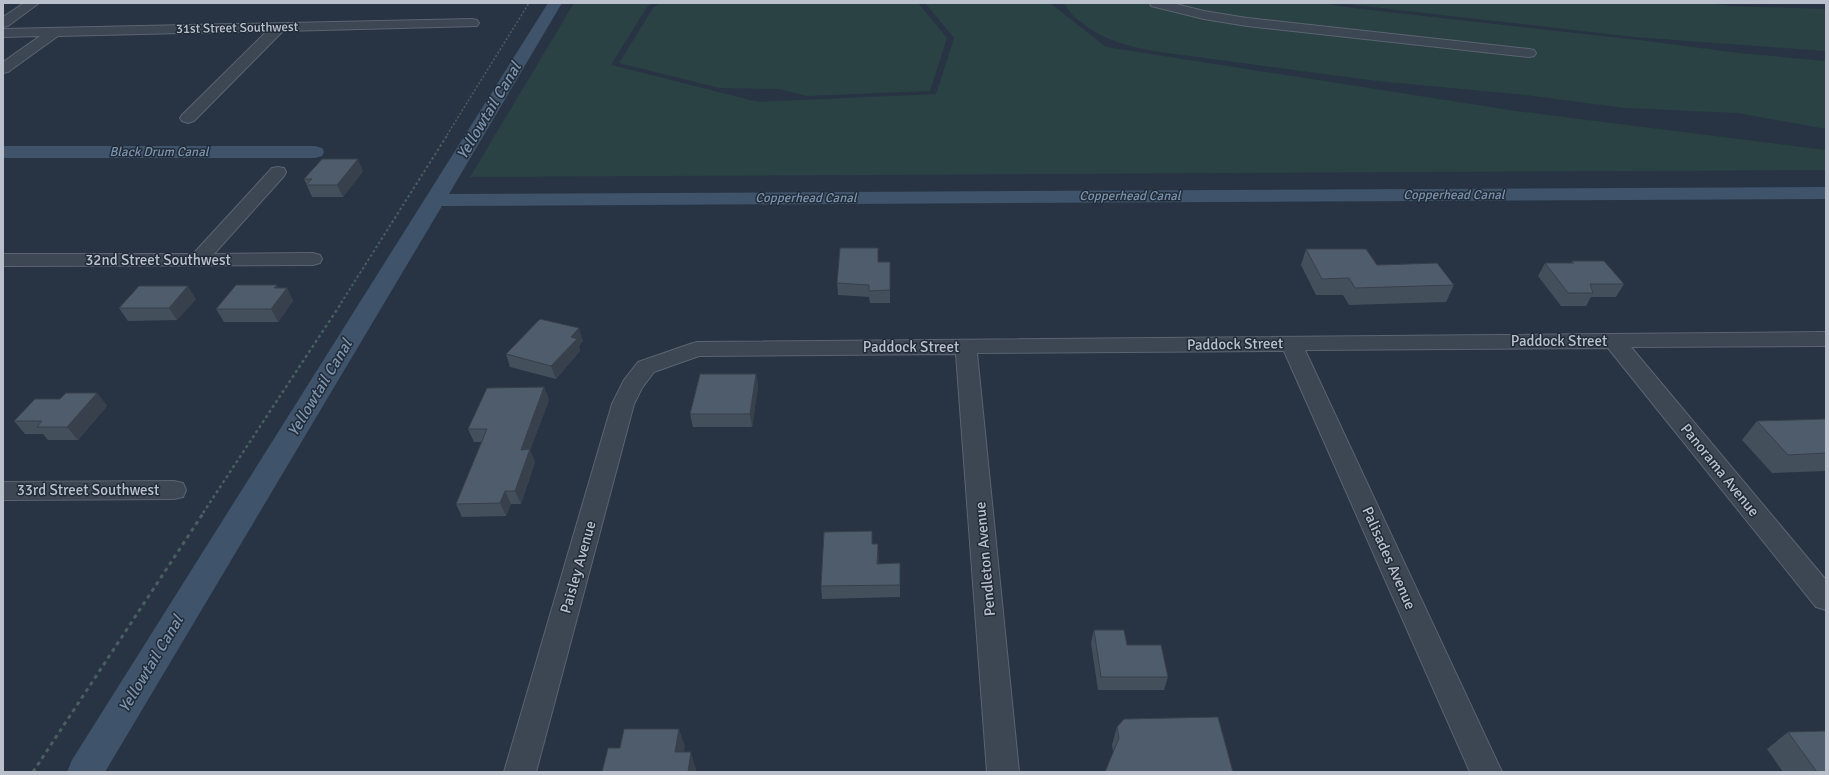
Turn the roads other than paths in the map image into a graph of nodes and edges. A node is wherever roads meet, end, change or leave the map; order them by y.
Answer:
1 (33, 3) edge
2 (1156, 3) edge
3 (3, 23) edge
4 (472, 23) dead end
5 (279, 27) junction
6 (55, 32) junction
7 (3, 33) edge
8 (1528, 53) dead end
9 (3, 69) edge
10 (188, 118) dead end
11 (278, 172) dead end
12 (313, 259) dead end
13 (3, 260) edge
14 (198, 260) junction
15 (1826, 339) edge
16 (1614, 341) junction
17 (1292, 344) junction
18 (966, 347) junction
19 (646, 368) joint
20 (174, 490) dead end
21 (3, 491) edge
22 (1826, 599) edge
23 (520, 772) edge
24 (1003, 772) edge
25 (1486, 772) edge

1 - 3 street
2 - 8 street
4 - 5 street, 31st Street Southwest
5 - 6 street, 31st Street Southwest
5 - 10 street
6 - 7 street, 31st Street Southwest
6 - 9 street
11 - 14 street
12 - 14 street, 32nd Street Southwest
13 - 14 street, 32nd Street Southwest
15 - 16 street, Paddock Street
16 - 17 street, Paddock Street
16 - 22 street, Panorama Avenue
17 - 18 street, Paddock Street
17 - 25 street, Palisades Avenue
18 - 19 street, Paddock Street
18 - 24 street, Pendleton Avenue
19 - 23 street, Paisley Avenue
20 - 21 street, 33rd Street Southwest

